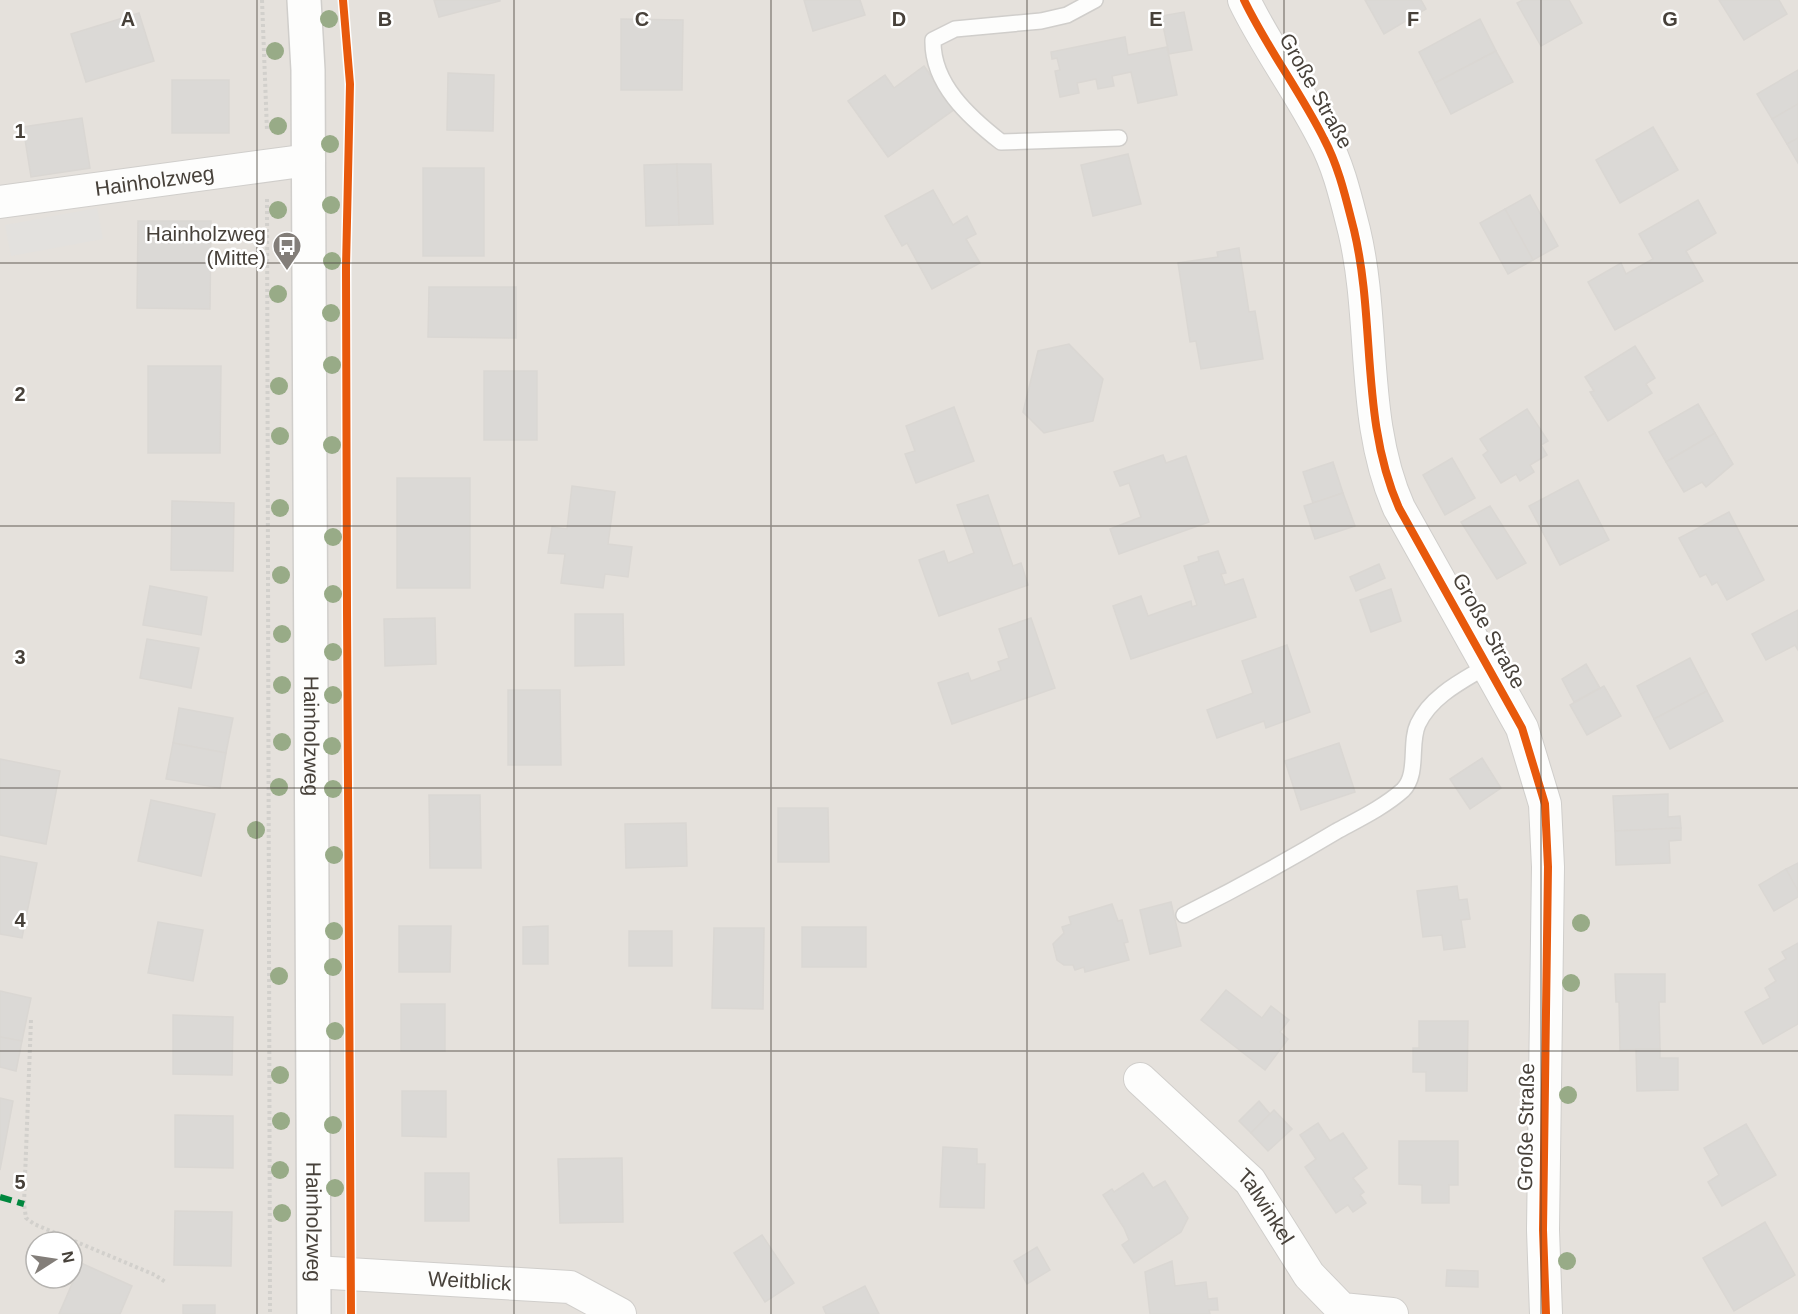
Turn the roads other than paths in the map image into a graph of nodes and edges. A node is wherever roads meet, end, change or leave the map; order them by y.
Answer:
1 (304, 0) edge
2 (1095, 0) edge
3 (1245, 0) edge
4 (1119, 138) dead end
5 (309, 160) junction
6 (0, 202) edge
7 (1487, 666) junction
8 (1184, 915) dead end
9 (1140, 1079) dead end
10 (314, 1272) junction
11 (314, 1314) edge
12 (620, 1314) edge
13 (1392, 1314) edge
14 (1546, 1314) edge

1 - 5 street, Hainholzweg
2 - 4 lane
3 - 7 street, Große Straße
5 - 6 street, Hainholzweg
5 - 10 street, Hainholzweg
7 - 8 lane
7 - 14 street, Große Straße
9 - 13 street, Talwinkel
10 - 11 street, Hainholzweg
10 - 12 street, Weitblick

